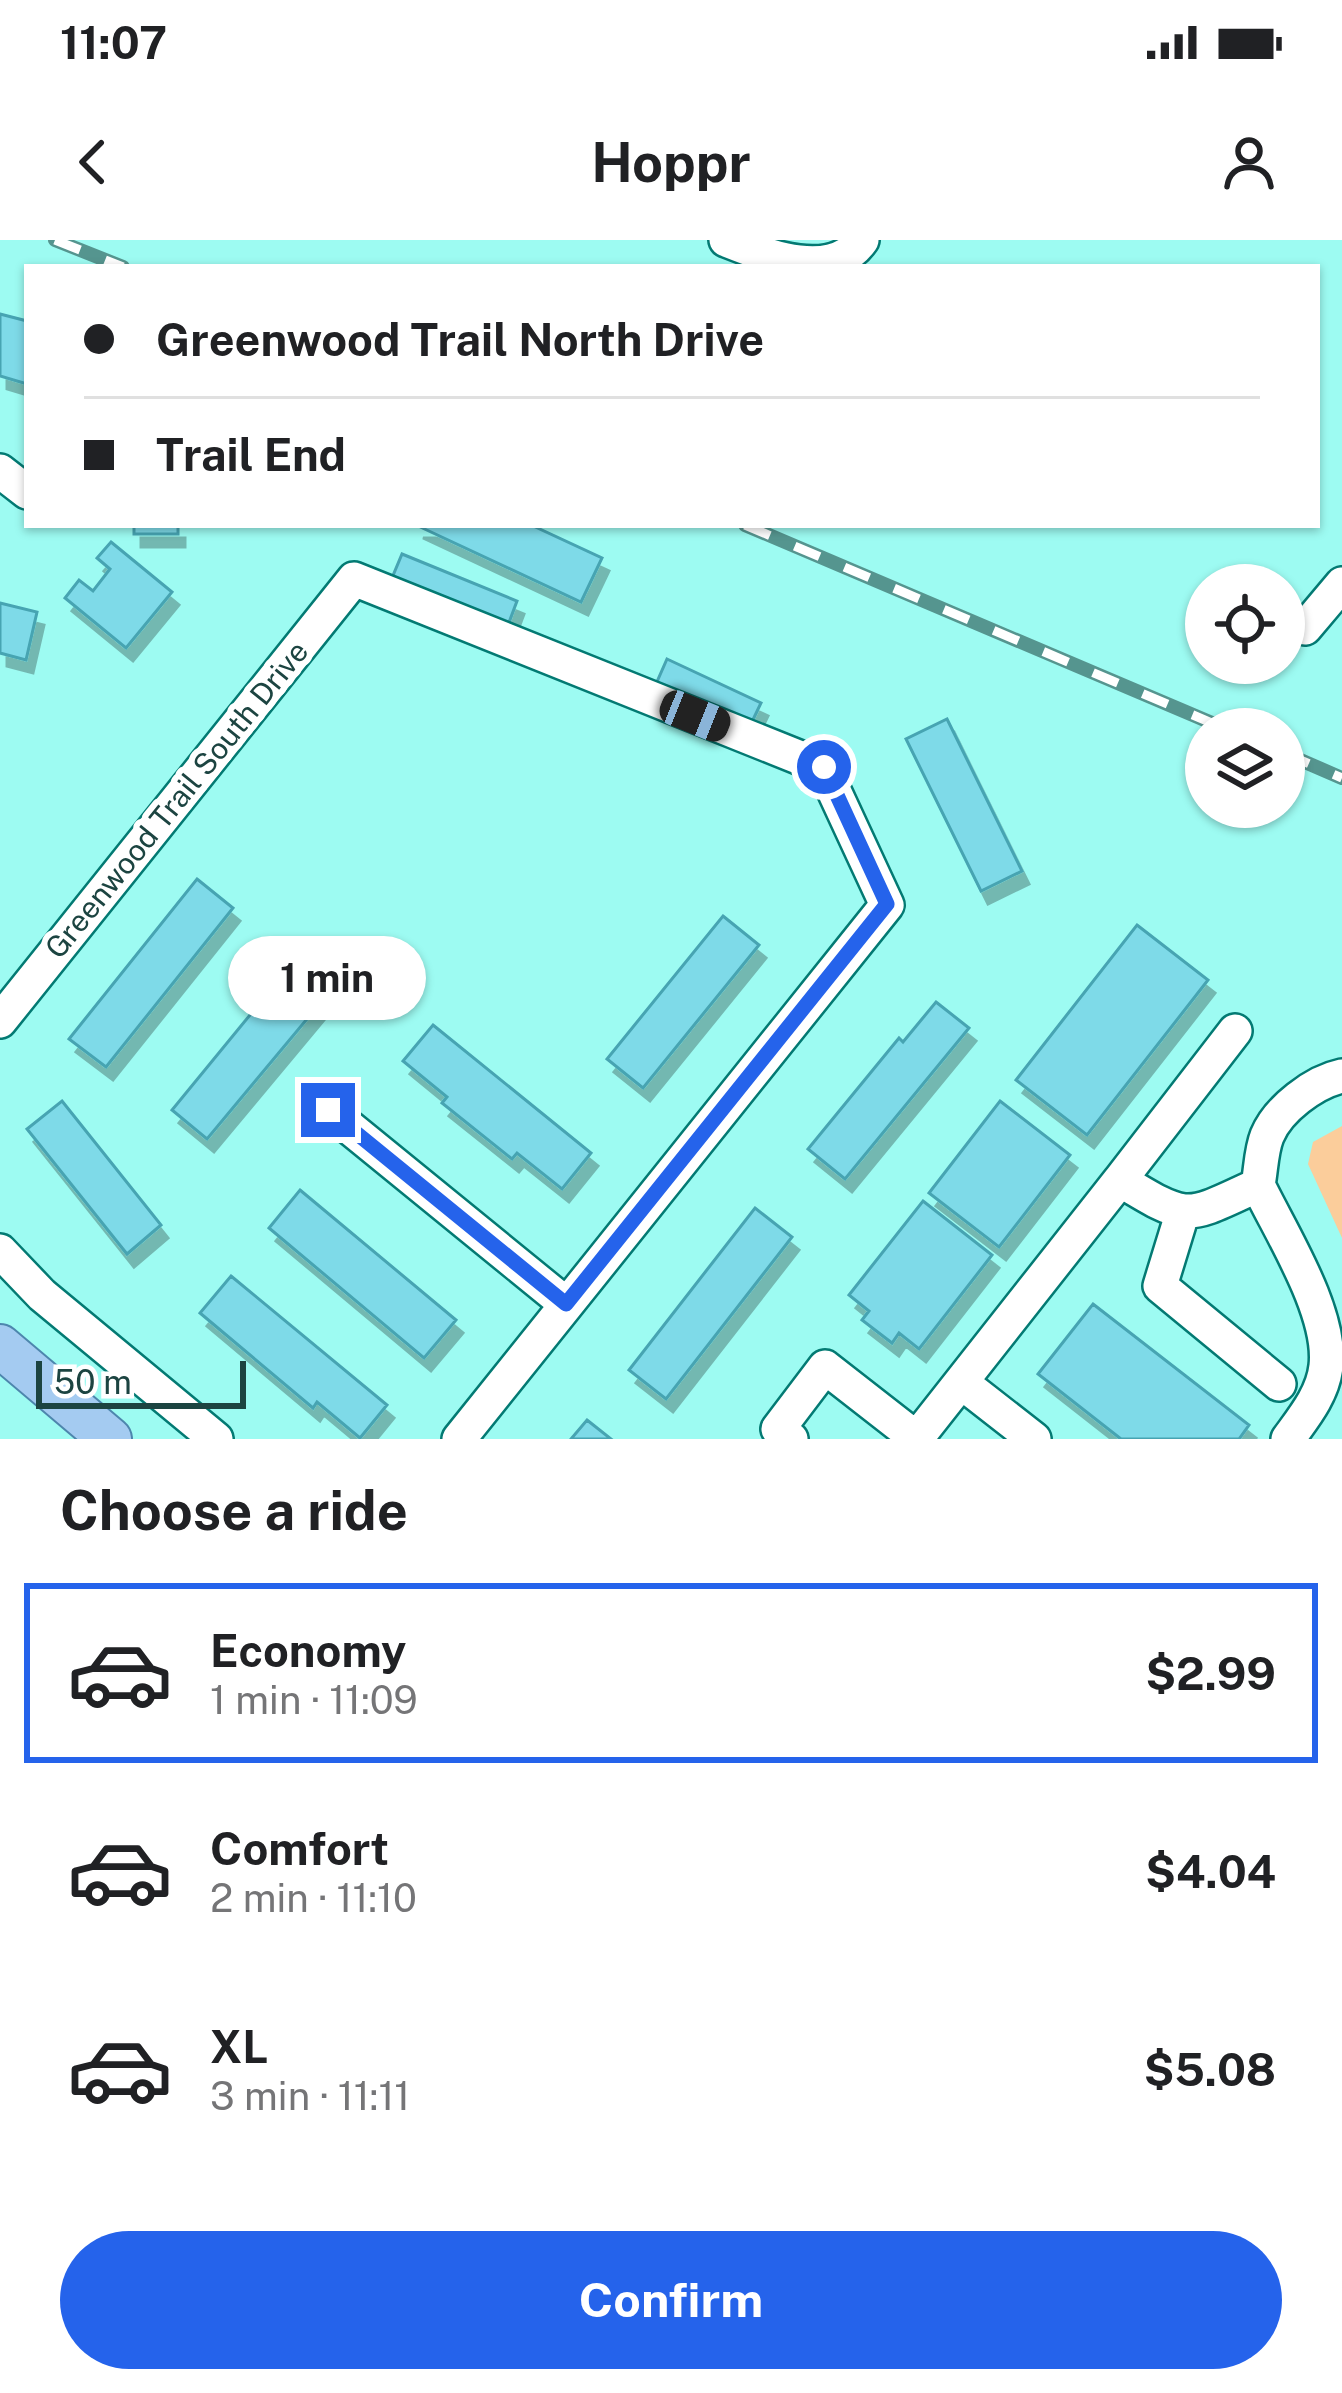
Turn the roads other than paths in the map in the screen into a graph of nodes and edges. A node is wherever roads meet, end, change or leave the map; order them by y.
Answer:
1 (726, 240) edge
2 (862, 240) edge
3 (0, 471) edge
4 (24, 490) edge
5 (1342, 584) edge
6 (1305, 628) dead end
7 (0, 1022) edge
8 (1235, 1031) dead end
9 (1342, 1076) edge
10 (328, 1110) dead end
11 (1120, 1180) junction
12 (1258, 1185) junction
13 (1184, 1211) junction
14 (0, 1251) edge
15 (566, 1304) junction
16 (0, 1346) edge
17 (961, 1382) junction
18 (1279, 1384) dead end
19 (110, 1439) edge
20 (216, 1439) edge
21 (459, 1439) edge
22 (790, 1439) edge
23 (916, 1439) edge
24 (1034, 1439) edge
25 (1288, 1439) edge

1 - 2 street
3 - 4 street
5 - 6 street
7 - 15 street, Greenwood Trail South Drive
8 - 11 street
9 - 12 street
10 - 15 street
11 - 13 street
11 - 17 street
12 - 13 street
12 - 25 street
13 - 18 street
14 - 20 street
15 - 21 street
16 - 19 main road
17 - 23 street
17 - 24 street
22 - 23 street

